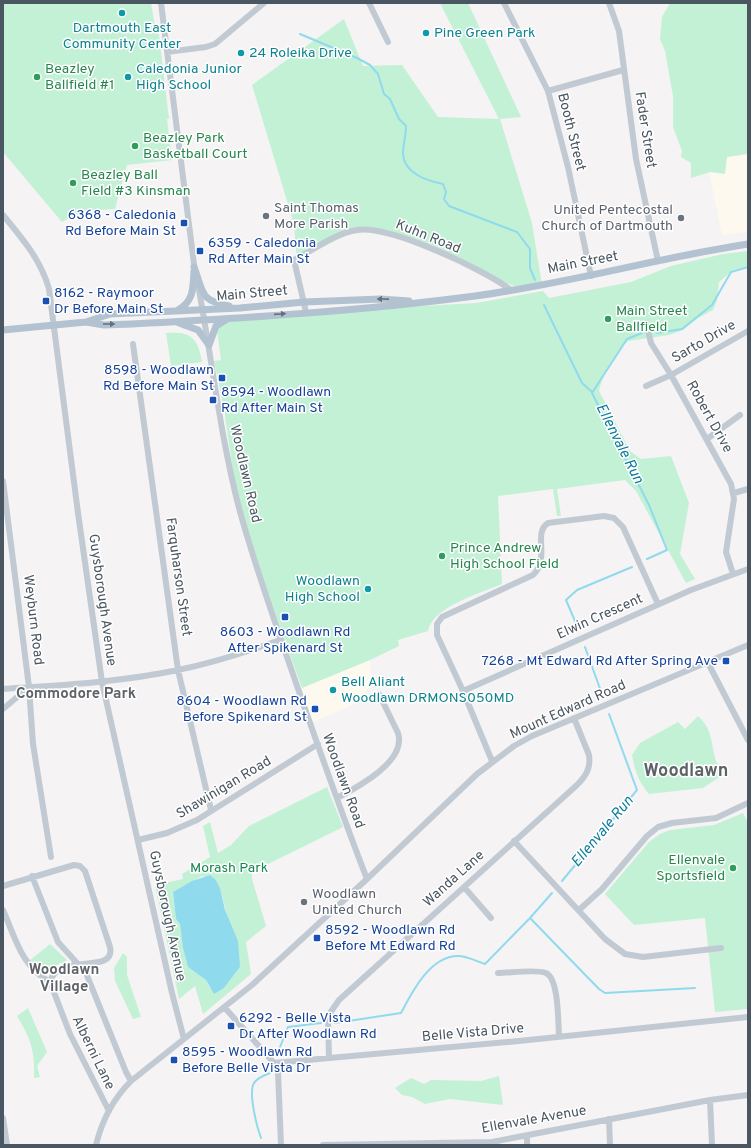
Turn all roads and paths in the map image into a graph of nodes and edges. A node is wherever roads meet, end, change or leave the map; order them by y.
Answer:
1 (161, 3) edge
2 (264, 3) edge
3 (369, 3) edge
4 (504, 3) edge
5 (609, 3) edge
6 (388, 42) dead end
7 (168, 52) junction
8 (624, 70) junction
9 (548, 91) junction
10 (3, 215) edge
11 (748, 244) edge
12 (658, 261) junction
13 (194, 267) junction
14 (591, 276) junction
15 (511, 290) junction
16 (304, 302) junction
17 (422, 302) junction
18 (240, 308) junction
19 (178, 310) junction
20 (203, 310) junction
21 (306, 312) junction
22 (231, 317) junction
23 (205, 319) junction
24 (86, 322) junction
25 (173, 322) junction
26 (646, 323) dead end
27 (53, 324) junction
28 (3, 330) edge
29 (748, 331) edge
30 (133, 344) dead end
31 (209, 345) junction
32 (671, 375) junction
33 (646, 386) dead end
34 (740, 415) dead end
35 (707, 439) junction
36 (3, 481) edge
37 (748, 489) edge
38 (734, 493) junction
39 (6, 518) edge
40 (748, 569) edge
41 (733, 574) junction
42 (658, 604) junction
43 (280, 640) junction
44 (748, 645) edge
45 (707, 662) junction
46 (178, 670) junction
47 (102, 682) junction
48 (29, 687) junction
49 (3, 689) edge
50 (463, 691) junction
51 (378, 694) dead end
52 (3, 709) edge
53 (574, 718) junction
54 (748, 740) edge
55 (318, 744) junction
56 (492, 761) junction
57 (338, 798) junction
58 (748, 803) edge
59 (211, 810) junction
60 (138, 840) junction
61 (514, 841) junction
62 (51, 857) dead end
63 (32, 876) junction
64 (367, 880) junction
65 (3, 886) edge
66 (464, 888) junction
67 (3, 910) edge
68 (579, 910) junction
69 (491, 918) dead end
70 (720, 948) dead end
71 (81, 966) junction
72 (498, 973) dead end
73 (50, 982) junction
74 (224, 1008) junction
75 (748, 1017) edge
76 (559, 1036) junction
77 (184, 1039) junction
78 (329, 1058) junction
79 (274, 1063) junction
80 (131, 1081) junction
81 (748, 1095) edge
82 (710, 1100) junction
83 (109, 1110) junction
84 (3, 1118) edge
85 (609, 1119) junction
86 (527, 1136) junction
87 (443, 1144) edge
88 (7, 1145) edge
89 (96, 1145) edge
90 (280, 1145) edge
91 (323, 1145) edge
92 (354, 1145) edge
93 (527, 1145) edge
94 (610, 1145) edge
95 (712, 1145) edge

1 - 7 street, Woodlawn Road
2 - 7 street
3 - 6 street
4 - 9 street, Booth Street
5 - 8 street, Fader Street
7 - 13 street, Woodlawn Road
8 - 9 street
8 - 12 street, Fader Street
9 - 14 street, Booth Street
10 - 27 street, Guysborough Avenue
11 - 12 main road, Main Street
12 - 14 main road, Main Street
13 - 18 main road
13 - 19 main road
13 - 20 street, Woodlawn Road
14 - 15 main road, Main Street
15 - 16 street, Kuhn Road
15 - 17 main road, Main Street
17 -> 16 main road, Main Street
16 - 18 main road, Main Street
16 - 21 street, Kuhn Road
17 - 21 main road, Main Street
18 - 20 main road, Main Street
19 - 20 main road, Main Street
19 - 24 main road, Main Street
20 - 23 street, Woodlawn Road
22 -> 21 main road, Main Street
22 - 23 main road, Main Street
22 - 31 main road
23 - 25 main road, Main Street
23 - 31 street, Woodlawn Road
24 -> 25 main road, Main Street
24 - 27 main road, Main Street
25 - 31 main road
26 - 32 street, Robert Drive
27 - 28 main road, Main Street
27 - 47 street, Guysborough Avenue
29 - 32 street, Sarto Drive
30 - 46 street, Farquharson Street
31 - 43 street, Woodlawn Road
32 - 33 street, Sarto Drive
32 - 35 street, Robert Drive
34 - 35 street
35 - 38 street, Robert Drive
36 - 39 street, Weyburn Road
37 - 38 street
38 - 41 street, Robert Drive
39 - 48 street, Weyburn Road
40 - 41 street, Elwin Crescent
41 - 42 street, Elwin Crescent
42 - 50 street, Elwin Crescent
42 - 50 street
43 - 46 street
43 - 55 street, Woodlawn Road
44 - 45 street, Mount Edward Road
45 - 53 street, Mount Edward Road
45 - 54 street
46 - 47 street
46 - 59 street, Farquharson Street
47 - 48 street
47 - 60 street, Guysborough Avenue
48 - 49 street
48 - 52 street
48 - 62 street, Weyburn Road
50 - 56 street
51 - 57 street
53 - 56 street, Mount Edward Road
53 - 61 street, Wanda Lane
55 - 57 street, Woodlawn Road
55 - 59 street, Shawinigan Road
56 - 64 street, Mount Edward Road
57 - 64 street, Woodlawn Road
58 - 68 street
59 - 60 street, Shawinigan Road
60 - 77 street, Guysborough Avenue
61 - 66 street, Wanda Lane
61 - 68 street
63 - 65 street
63 - 71 street
63 - 71 street
64 - 74 street
66 - 69 street
66 - 78 street, Wanda Lane
67 - 73 street
68 - 70 street
71 - 73 street
71 - 80 street
72 - 76 street
73 - 83 street, Alberni Lane
74 - 77 street
74 - 79 street
75 - 76 street, Belle Vista Drive
76 - 78 street, Belle Vista Drive
77 - 80 street
78 - 79 street, Belle Vista Drive
79 - 90 street
80 - 83 street
81 - 82 street, Ellenvale Avenue
82 - 85 street, Ellenvale Avenue
82 - 95 street
83 - 89 street
84 - 88 street
85 - 86 street, Ellenvale Avenue
85 - 94 street
86 - 87 street, Ellenvale Avenue
86 - 93 street
87 - 92 street, Ellenvale Avenue
91 - 92 street, Ellenvale Avenue

